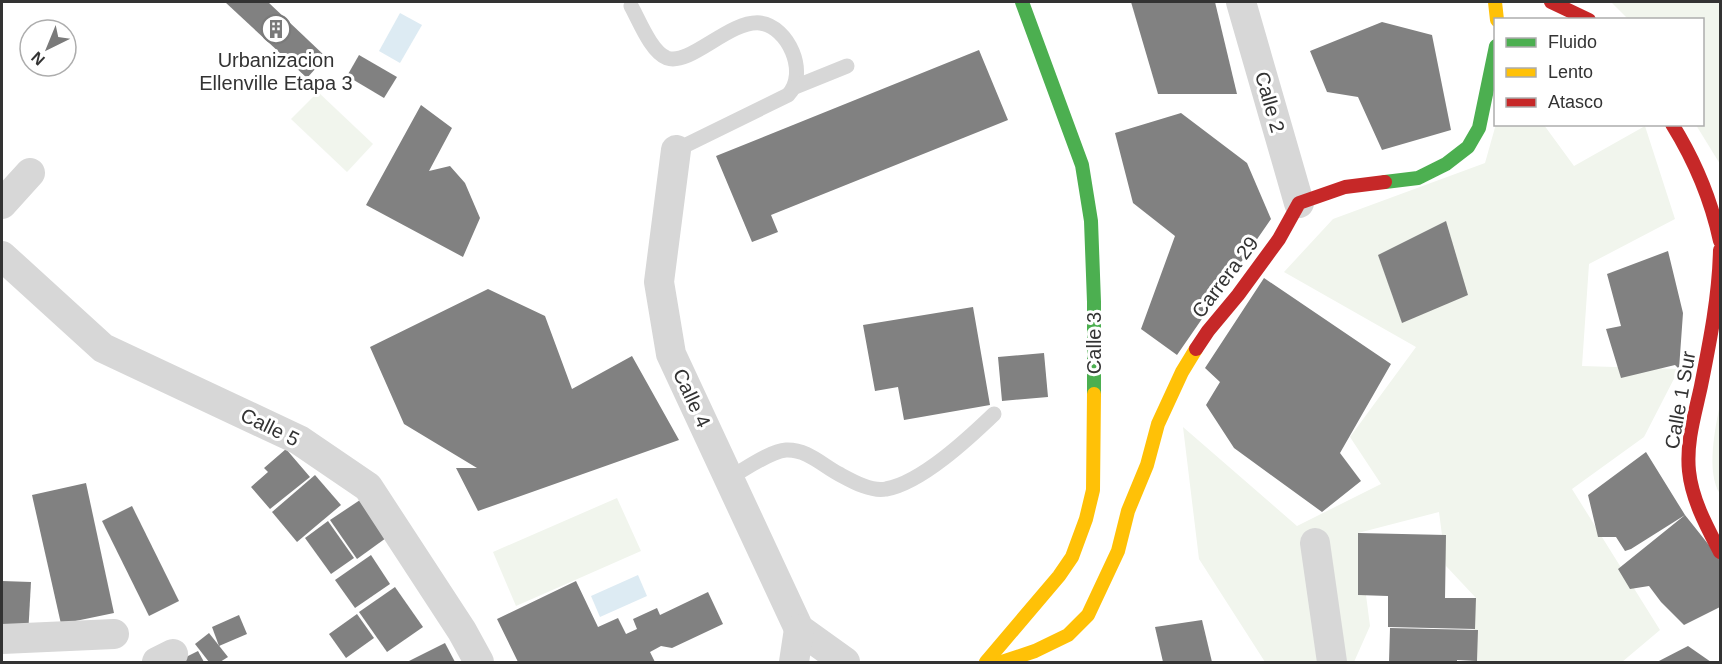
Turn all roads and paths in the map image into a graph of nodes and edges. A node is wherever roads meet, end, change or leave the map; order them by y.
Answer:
1 (1022, 2) edge
2 (1241, 2) edge
3 (1495, 2) edge
4 (1551, 2) edge
5 (631, 6) dead end
6 (1497, 18) edge
7 (1585, 18) edge
8 (1494, 55) edge
9 (847, 66) dead end
10 (795, 87) junction
11 (1672, 126) edge
12 (676, 150) joint
13 (30, 173) dead end
14 (1299, 203) junction
15 (2, 204) edge
16 (1720, 241) edge
17 (1720, 250) edge
18 (2, 256) edge
19 (994, 414) dead end
20 (729, 478) junction
21 (1315, 543) dead end
22 (1720, 552) edge
23 (1040, 598) junction
24 (799, 629) junction
25 (114, 634) dead end
26 (1068, 635) junction
27 (2, 639) edge
28 (479, 663) edge
29 (794, 663) edge
30 (845, 663) edge
31 (986, 663) edge
32 (1002, 663) edge
33 (1332, 663) edge

1 - 23 street, Calle 3
2 - 14 street, Calle 2
3 - 6 street
4 - 7 street
5 - 10 lane
8 - 14 street
9 - 10 lane
10 - 12 lane
11 - 16 street
12 - 20 street, Calle 4
13 - 15 street
14 - 26 street, Carrera 29
17 - 22 street, Calle 1 Sur
18 - 28 street, Calle 5
19 - 20 lane
20 - 24 street, Calle 4
21 - 33 street
23 - 26 street
23 - 31 street, Calle 3
24 - 29 street
24 - 30 street, Calle 4
25 - 27 street
26 - 32 street, Carrera 29

